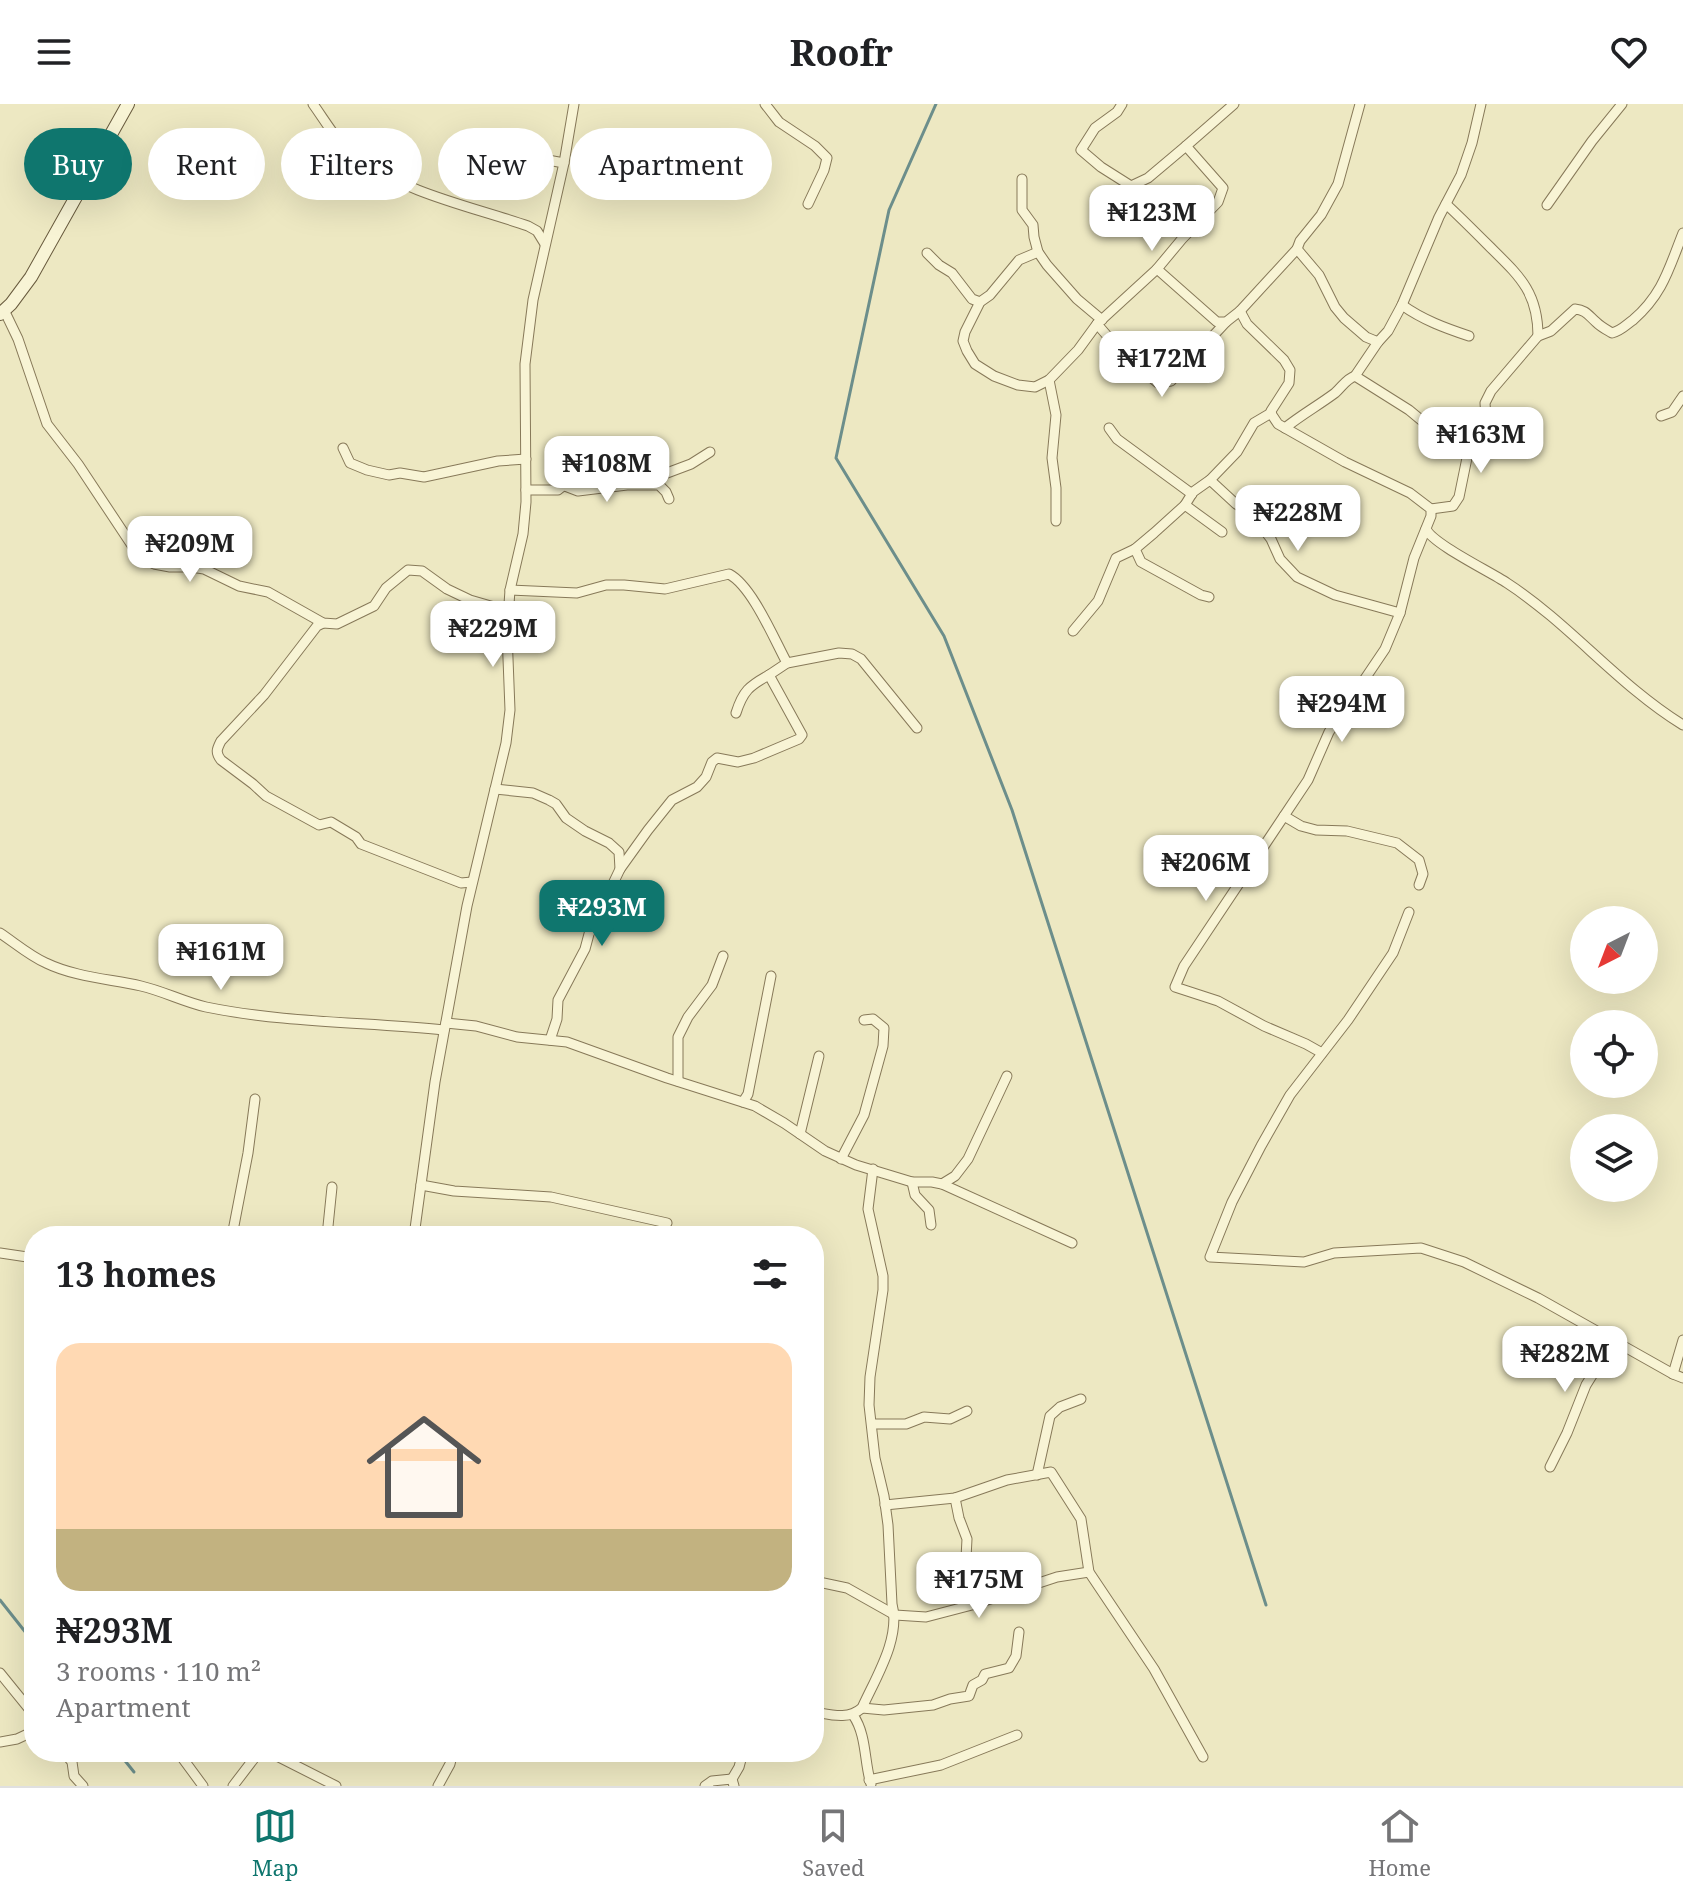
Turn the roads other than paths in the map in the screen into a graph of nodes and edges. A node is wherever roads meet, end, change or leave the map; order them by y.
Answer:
1 (128, 104) edge
2 (313, 104) edge
3 (574, 104) edge
4 (765, 104) edge
5 (1122, 104) edge
6 (1234, 104) edge
7 (1360, 104) edge
8 (1481, 104) edge
9 (1622, 104) edge
10 (1186, 146) junction
11 (554, 161) edge
12 (564, 163) junction
13 (1022, 179) dead end
14 (808, 204) dead end
15 (1446, 204) junction
16 (1547, 205) dead end
17 (1683, 233) edge
18 (545, 244) junction
19 (1297, 249) junction
20 (1038, 252) junction
21 (927, 253) dead end
22 (1157, 269) junction
23 (980, 302) junction
24 (1402, 305) junction
25 (1240, 311) junction
26 (2, 312) edge
27 (1100, 322) junction
28 (1226, 322) junction
29 (1469, 336) dead end
30 (1538, 336) junction
31 (1378, 342) junction
32 (1355, 376) junction
33 (1049, 380) junction
34 (1683, 396) edge
35 (1271, 413) junction
36 (1661, 416) dead end
37 (1109, 428) dead end
38 (1285, 428) junction
39 (343, 448) dead end
40 (710, 452) dead end
41 (1468, 453) junction
42 (526, 459) junction
43 (1210, 480) junction
44 (565, 486) junction
45 (526, 490) junction
46 (1192, 494) junction
47 (669, 499) dead end
48 (1185, 505) junction
49 (1431, 509) junction
50 (1056, 521) dead end
51 (1426, 529) junction
52 (1222, 532) dead end
53 (1135, 549) junction
54 (510, 590) junction
55 (1209, 597) dead end
56 (508, 611) junction
57 (1400, 613) junction
58 (323, 623) junction
59 (1073, 631) dead end
60 (787, 663) junction
61 (769, 675) junction
62 (736, 713) dead end
63 (1683, 725) edge
64 (917, 728) dead end
65 (495, 789) junction
66 (1284, 816) junction
67 (620, 869) junction
68 (472, 882) junction
69 (1419, 885) dead end
70 (1409, 912) dead end
71 (1, 937) edge
72 (723, 956) dead end
73 (771, 976) dead end
74 (864, 1020) dead end
75 (445, 1026) junction
76 (550, 1040) junction
77 (1322, 1053) junction
78 (819, 1056) dead end
79 (1007, 1076) dead end
80 (678, 1081) junction
81 (255, 1099) dead end
82 (743, 1102) junction
83 (800, 1134) junction
84 (841, 1159) junction
85 (873, 1169) junction
86 (912, 1182) junction
87 (942, 1184) junction
88 (421, 1185) junction
89 (332, 1187) dead end
90 (667, 1223) dead end
91 (931, 1225) dead end
92 (234, 1226) edge
93 (328, 1226) edge
94 (415, 1226) edge
95 (1072, 1243) dead end
96 (0, 1253) edge
97 (24, 1257) edge
98 (1614, 1340) junction
99 (1683, 1340) edge
100 (1678, 1376) edge
101 (1081, 1399) dead end
102 (967, 1411) dead end
103 (872, 1424) junction
104 (1550, 1467) dead end
105 (1037, 1475) junction
106 (955, 1498) junction
107 (885, 1505) junction
108 (966, 1558) dead end
109 (1089, 1572) junction
110 (824, 1583) edge
111 (895, 1615) junction
112 (1019, 1632) dead end
113 (0, 1673) edge
114 (24, 1703) edge
115 (862, 1708) junction
116 (824, 1713) edge
117 (853, 1715) junction
118 (1017, 1735) dead end
119 (24, 1736) edge
120 (0, 1742) edge
121 (1203, 1757) dead end
122 (72, 1762) edge
123 (185, 1762) edge
124 (251, 1762) edge
125 (289, 1762) edge
126 (450, 1762) edge
127 (740, 1762) edge
128 (733, 1782) edge
129 (870, 1783) edge
130 (83, 1786) edge
131 (203, 1786) edge
132 (233, 1786) edge
133 (336, 1786) edge
134 (438, 1786) edge
135 (705, 1786) edge

1 - 26 main road
2 - 18 street
3 - 12 street
4 - 14 street
5 - 10 street
6 - 10 street
7 - 19 street
8 - 15 street
9 - 16 street
10 - 22 street
11 - 12 street
12 - 18 street
13 - 20 street
15 - 24 street
15 - 30 street
17 - 30 street
18 - 42 street
19 - 25 street
19 - 31 street
20 - 23 street
20 - 27 street
21 - 23 street
22 - 27 street
22 - 28 street
23 - 33 street
24 - 29 street
24 - 31 street
25 - 28 street
25 - 35 street
26 - 58 street
27 - 28 street
27 - 33 street
30 - 41 street
31 - 32 street
32 - 38 street
32 - 41 street
33 - 50 street
34 - 36 street
35 - 38 street
35 - 43 street
37 - 46 street
38 - 49 street
39 - 42 street
40 - 44 street
41 - 49 street
42 - 45 street
43 - 46 street
43 - 57 street
44 - 45 street
44 - 47 street
45 - 54 street
46 - 48 street
48 - 52 street
48 - 53 street
49 - 51 street
51 - 57 street
51 - 63 street
53 - 55 street
53 - 59 street
54 - 56 street
54 - 60 street
56 - 58 street
56 - 65 street
57 - 66 street
58 - 68 street
60 - 61 street
60 - 64 street
61 - 62 street
61 - 67 street
65 - 67 street
65 - 68 street
66 - 69 street
66 - 77 street
67 - 76 street
68 - 75 street
70 - 77 street
71 - 75 street
72 - 80 street
73 - 82 street
74 - 84 street
75 - 76 street
75 - 88 street
76 - 80 street
77 - 98 street
78 - 83 street
79 - 87 street
80 - 82 street
81 - 92 street
82 - 83 street
83 - 84 street
84 - 85 street
85 - 86 street
85 - 103 street
86 - 87 street
86 - 91 street
87 - 95 street
88 - 90 street
88 - 94 street
89 - 93 street
96 - 97 street
98 - 100 street
98 - 104 street
99 - 100 street
101 - 105 street
102 - 103 street
103 - 107 street
105 - 106 street
105 - 109 street
106 - 107 street
106 - 108 street
107 - 111 street
109 - 111 street
109 - 121 street
110 - 111 street
111 - 115 street
112 - 115 street
113 - 114 street
115 - 117 street
116 - 117 street
117 - 129 street
118 - 129 street
119 - 120 street
122 - 130 street
123 - 131 street
124 - 132 street
125 - 133 street
126 - 134 street
127 - 128 street
128 - 135 street

